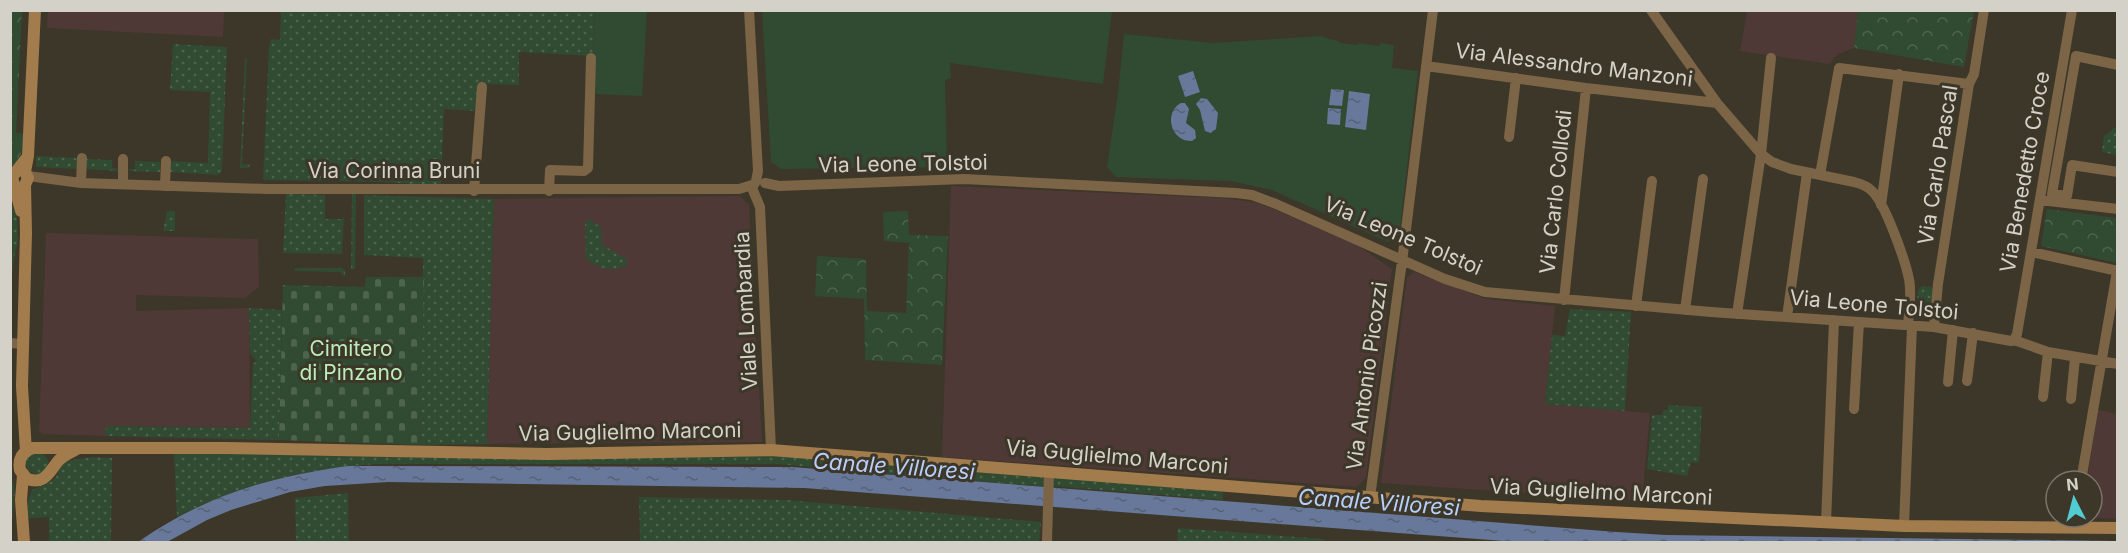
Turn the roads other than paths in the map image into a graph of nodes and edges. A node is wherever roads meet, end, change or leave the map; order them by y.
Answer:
1 (35, 10) edge
2 (749, 10) edge
3 (1433, 10) edge
4 (1651, 10) edge
5 (1984, 10) edge
6 (2072, 10) edge
7 (591, 58) dead end
8 (1771, 58) dead end
9 (2118, 65) edge
10 (1426, 66) junction
11 (1899, 74) junction
12 (1516, 78) junction
13 (1969, 84) junction
14 (482, 87) dead end
15 (1586, 88) junction
16 (1717, 103) junction
17 (1509, 137) dead end
18 (1761, 154) junction
19 (82, 158) dead end
20 (123, 159) dead end
21 (166, 161) dead end
22 (1808, 172) junction
23 (2118, 172) edge
24 (1820, 175) junction
25 (18, 178) edge
26 (1703, 179) dead end
27 (1652, 181) dead end
28 (81, 183) junction
29 (123, 184) junction
30 (165, 186) junction
31 (760, 186) junction
32 (1878, 189) junction
33 (549, 190) junction
34 (474, 191) junction
35 (2040, 200) junction
36 (2118, 209) edge
37 (2032, 247) junction
38 (1402, 260) junction
39 (2117, 271) edge
40 (1564, 300) junction
41 (1636, 306) junction
42 (1685, 310) junction
43 (1737, 314) junction
44 (1787, 317) junction
45 (1834, 320) junction
46 (1859, 322) junction
47 (1910, 326) junction
48 (1934, 327) junction
49 (1953, 330) junction
50 (1973, 333) junction
51 (2014, 340) junction
52 (17, 344) edge
53 (2048, 352) junction
54 (2075, 358) junction
55 (2101, 362) junction
56 (2118, 364) edge
57 (1967, 381) dead end
58 (1948, 382) dead end
59 (2043, 397) dead end
60 (2071, 399) dead end
61 (1854, 409) dead end
62 (23, 426) junction
63 (42, 448) junction
64 (77, 449) junction
65 (771, 450) junction
66 (18, 465) edge
67 (2083, 469) edge
68 (51, 472) junction
69 (1050, 476) junction
70 (35, 481) junction
71 (1370, 497) junction
72 (21, 500) junction
73 (1826, 523) junction
74 (2044, 523) edge
75 (1904, 526) junction
76 (24, 543) edge
77 (1047, 543) edge

1 - 25 street
2 - 31 street, Viale Lombardia
3 - 10 street, Via Antonio Picozzi
4 - 16 street
5 - 13 street, Via Carlo Pascal
6 - 35 street, Via Benedetto Croce
7 - 33 street
8 - 18 street
9 - 23 street
10 - 12 street, Via Alessandro Manzoni
10 - 38 street, Via Antonio Picozzi
11 - 13 street
11 - 24 street
11 - 32 street
12 - 15 street, Via Alessandro Manzoni
12 - 17 street
13 - 48 street, Via Carlo Pascal
14 - 34 street
15 - 16 street, Via Alessandro Manzoni
15 - 40 street, Via Carlo Collodi
16 - 18 street
18 - 22 street
18 - 43 street
19 - 28 street
20 - 29 street
21 - 30 street
22 - 24 street
22 - 44 street
24 - 32 street
25 - 28 street, Via Corinna Bruni
25 - 52 street
26 - 42 street
27 - 41 street
28 - 29 street, Via Corinna Bruni
29 - 30 street, Via Corinna Bruni
30 - 34 street, Via Corinna Bruni
31 - 33 street, Via Corinna Bruni
31 - 38 street, Via Leone Tolstoi
31 - 65 street, Viale Lombardia
32 - 47 street
33 - 34 street, Via Corinna Bruni
35 - 36 street
35 - 37 street, Via Benedetto Croce
37 - 39 street
37 - 51 street, Via Benedetto Croce
38 - 40 street, Via Leone Tolstoi
38 - 71 street, Via Antonio Picozzi
39 - 55 street
40 - 41 street, Via Leone Tolstoi
41 - 42 street, Via Leone Tolstoi
42 - 43 street, Via Leone Tolstoi
43 - 44 street, Via Leone Tolstoi
44 - 45 street, Via Leone Tolstoi
45 - 46 street, Via Leone Tolstoi
45 - 73 street
46 - 47 street, Via Leone Tolstoi
46 - 61 street
47 - 48 street, Via Leone Tolstoi
47 - 75 street
48 - 49 street, Via Leone Tolstoi
49 - 50 street, Via Leone Tolstoi
49 - 58 street
50 - 51 street, Via Leone Tolstoi
50 - 57 street
51 - 53 street, Via Leone Tolstoi
52 - 62 street
53 - 54 street, Via Leone Tolstoi
53 - 59 street
54 - 55 street, Via Leone Tolstoi
54 - 60 street
55 - 56 street, Via Leone Tolstoi
55 - 67 street
62 - 63 street
62 - 66 street
63 - 64 street, Via Guglielmo Marconi
63 - 66 street, Via Guglielmo Marconi
63 - 68 street
64 - 65 street, Via Guglielmo Marconi
64 - 68 street
65 - 69 street, Via Guglielmo Marconi
66 - 70 street
66 - 72 street
68 - 70 street
69 - 71 street, Via Guglielmo Marconi
69 - 77 street
70 - 72 street
71 - 73 street, Via Guglielmo Marconi
72 - 76 street
73 - 75 street, Via Guglielmo Marconi
74 - 75 street, Via Guglielmo Marconi

